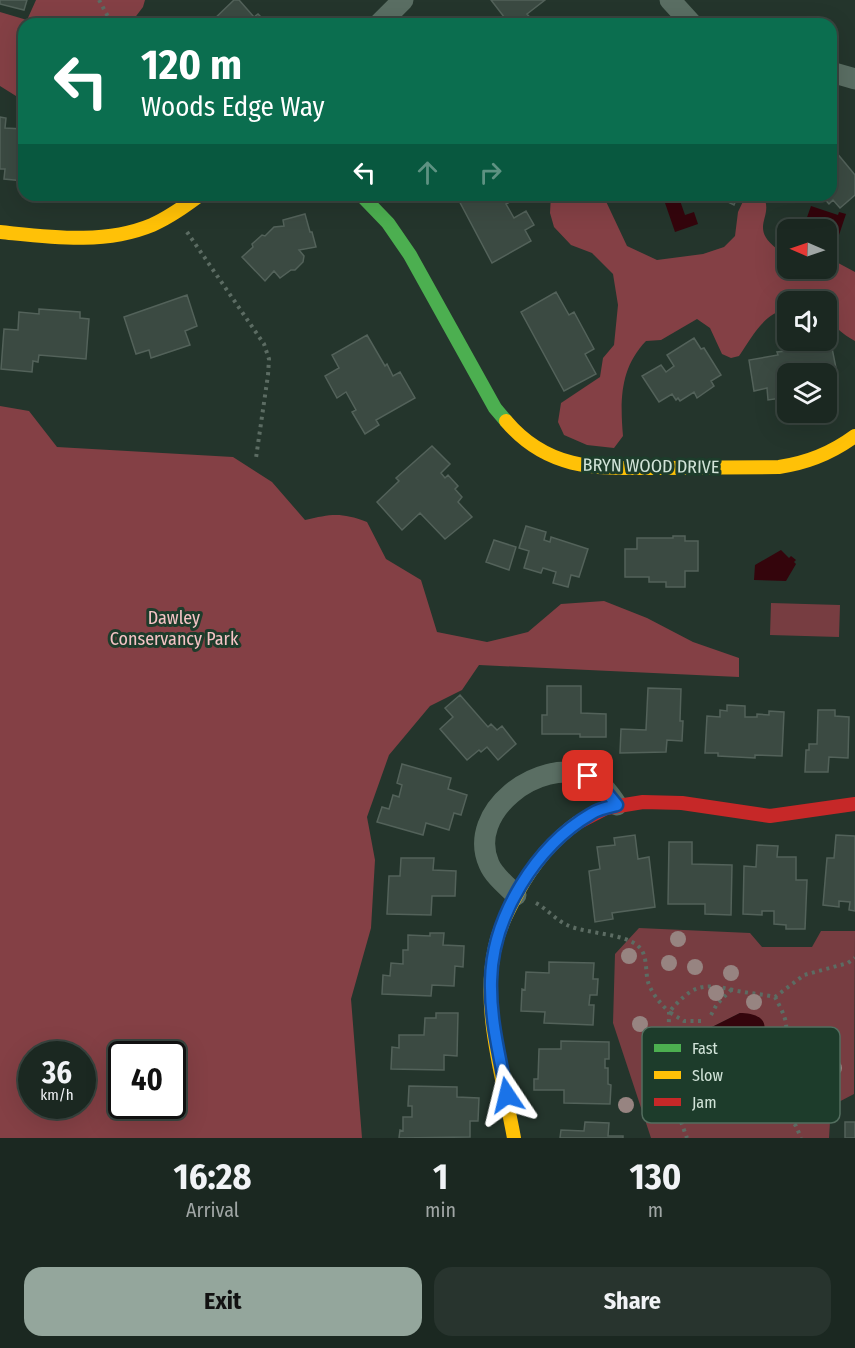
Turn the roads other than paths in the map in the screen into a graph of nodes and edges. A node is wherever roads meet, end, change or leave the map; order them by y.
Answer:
1 (403, 0) edge
2 (670, 0) edge
3 (385, 18) edge
4 (686, 18) edge
5 (837, 74) edge
6 (855, 79) edge
7 (192, 201) edge
8 (367, 201) edge
9 (0, 232) edge
10 (855, 436) edge
11 (855, 804) edge
12 (617, 805) junction
13 (516, 895) junction
14 (514, 1138) edge

1 - 3 street
2 - 4 street
5 - 6 street
7 - 9 street
8 - 10 street, BRYN WOOD DRIVE
11 - 12 street
12 - 13 street
12 - 13 street
13 - 14 street

